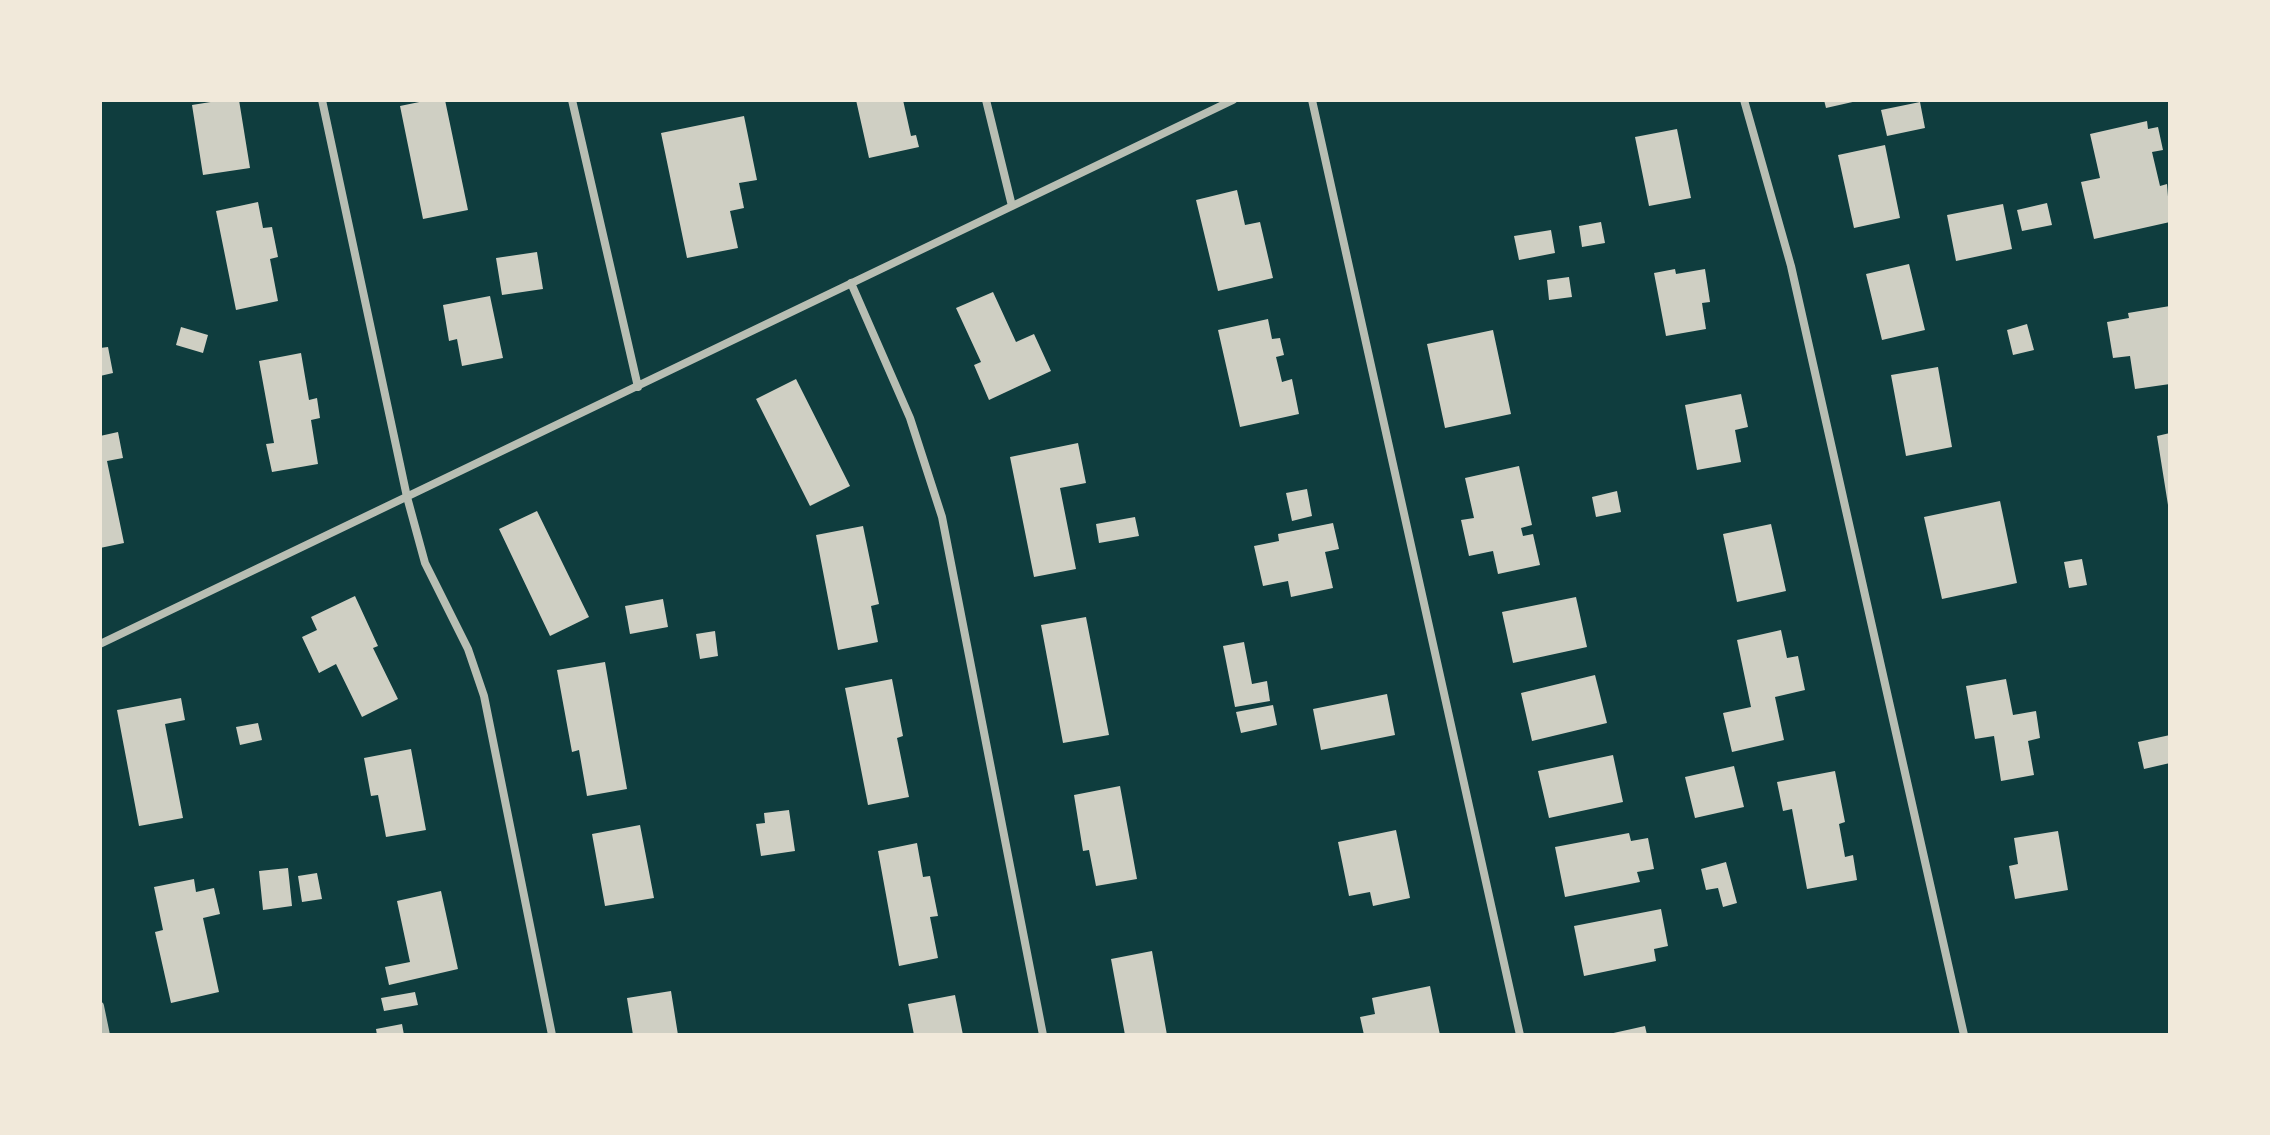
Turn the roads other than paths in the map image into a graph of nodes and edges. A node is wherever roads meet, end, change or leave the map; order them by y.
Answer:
1 (322, 100) edge
2 (572, 100) edge
3 (986, 100) edge
4 (1233, 100) edge
5 (1312, 100) edge
6 (1744, 100) edge
7 (1012, 206) junction
8 (851, 283) junction
9 (638, 387) junction
10 (407, 497) junction
11 (100, 644) edge
12 (100, 1006) edge
13 (106, 1035) edge
14 (552, 1035) edge
15 (1043, 1035) edge
16 (1520, 1035) edge
17 (1964, 1035) edge

1 - 10 street
2 - 9 street
3 - 7 street
4 - 7 street
5 - 16 street
6 - 17 street
7 - 8 street
8 - 9 street
8 - 15 street
9 - 10 street
10 - 11 street
10 - 14 street
12 - 13 street

